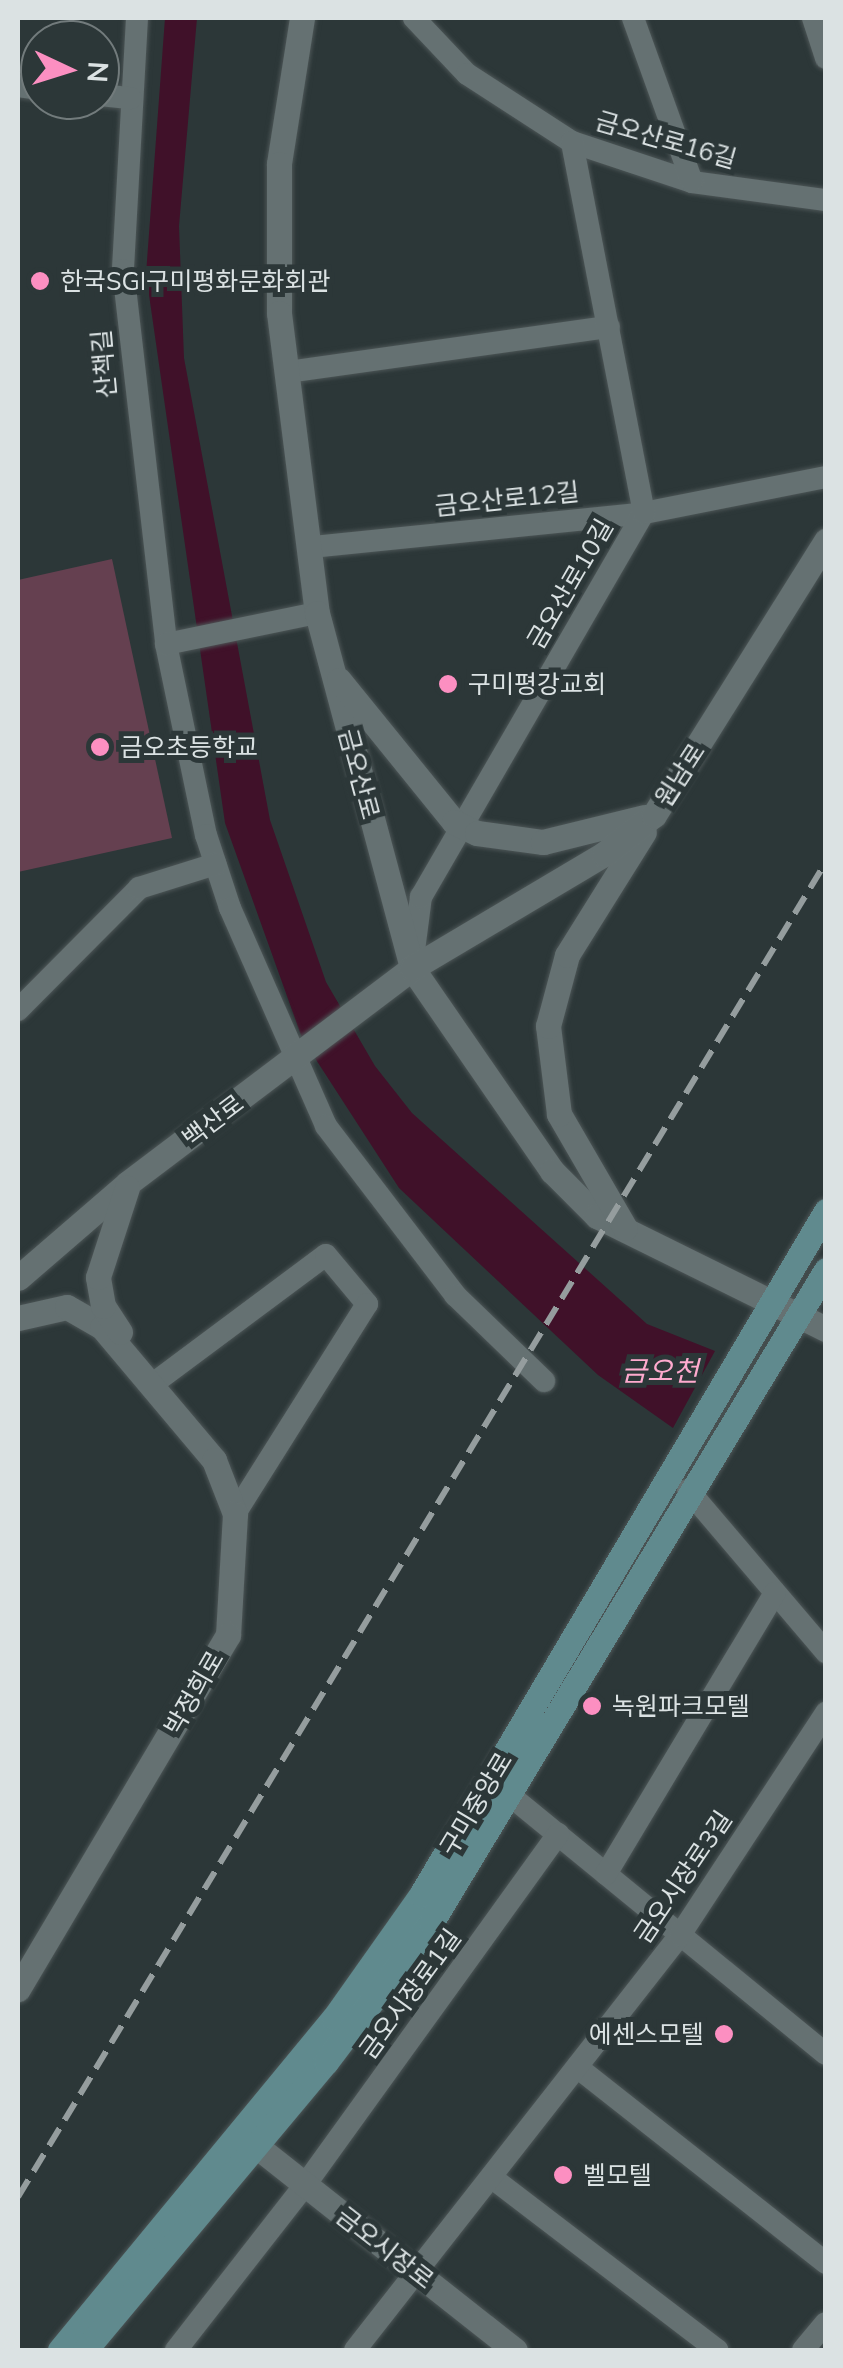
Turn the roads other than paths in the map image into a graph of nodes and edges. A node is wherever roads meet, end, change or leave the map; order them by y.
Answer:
1 (137, 18) edge
2 (302, 18) edge
3 (414, 18) edge
4 (633, 18) edge
5 (813, 18) edge
6 (826, 58) edge
7 (120, 97) edge
8 (131, 98) junction
9 (572, 142) junction
10 (692, 182) junction
11 (826, 200) edge
12 (610, 327) junction
13 (287, 372) junction
14 (826, 477) edge
15 (644, 513) junction
16 (826, 541) edge
17 (312, 547) junction
18 (316, 613) junction
19 (166, 644) junction
20 (331, 670) junction
21 (654, 815) junction
22 (460, 825) junction
23 (216, 864) junction
24 (412, 968) junction
25 (18, 1010) edge
26 (295, 1059) junction
27 (128, 1184) junction
28 (826, 1211) edge
29 (631, 1237) junction
30 (826, 1270) edge
31 (18, 1278) edge
32 (774, 1300) junction
33 (798, 1314) junction
34 (18, 1318) edge
35 (826, 1329) edge
36 (544, 1382) dead end
37 (154, 1383) junction
38 (688, 1490) junction
39 (235, 1514) junction
40 (775, 1593) junction
41 (826, 1652) edge
42 (826, 1713) edge
43 (507, 1793) junction
44 (558, 1834) junction
45 (606, 1874) junction
46 (680, 1935) junction
47 (18, 1989) edge
48 (826, 2054) edge
49 (577, 2067) junction
50 (255, 2145) junction
51 (490, 2177) junction
52 (305, 2185) junction
53 (826, 2263) edge
54 (416, 2272) junction
55 (826, 2323) edge
56 (60, 2350) edge
57 (86, 2350) edge
58 (176, 2350) edge
59 (356, 2350) edge
60 (515, 2350) edge
61 (717, 2350) edge
62 (803, 2350) edge

1 - 8 street, 산책길
2 - 13 street, 금오산로
3 - 9 street, 금오산로16길
4 - 10 street
5 - 6 street
7 - 8 street
8 - 19 street, 산책길
9 - 10 street, 금오산로16길
9 - 12 street, 금오산로10길
10 - 11 street, 금오산로16길
12 - 13 street
12 - 15 street, 금오산로10길
13 - 17 street, 금오산로
14 - 15 street, 금오산로12길
15 - 17 street, 금오산로12길
15 - 22 street, 금오산로10길
16 - 21 street, 원남로
17 - 18 street, 금오산로
18 - 19 street
18 - 20 street, 금오산로
19 - 23 street, 산책길
20 - 22 street
20 - 24 street, 금오산로
21 - 22 street
21 - 24 street, 원남로
21 - 29 street
22 - 24 street, 금오산로10길
23 - 25 street
23 - 26 street, 산책길
24 - 26 street, 백산로
24 - 29 street, 금오산로
26 - 27 street, 백산로
26 - 36 street, 산책길
27 - 31 street, 백산로
27 - 37 street
28 - 32 main road, 구미중앙로
29 - 32 street, 금오산로
30 - 33 main road, 구미중앙로
32 - 33 street, 금오산로
32 - 56 main road, 구미중앙로
33 - 35 street, 금오산로
33 - 38 main road, 구미중앙로
34 - 37 street
37 - 39 street, 박정희로
37 - 39 street
38 - 40 street
38 - 43 main road, 구미중앙로
39 - 47 street, 박정희로
40 - 41 street
40 - 45 street
42 - 46 street, 금오시장로3길
43 - 44 street
43 - 50 main road, 구미중앙로
44 - 45 street
44 - 52 street, 금오시장로1길
45 - 46 street
46 - 48 street
46 - 49 street, 금오시장로3길
49 - 51 street, 금오시장로3길
49 - 53 street
50 - 52 street, 금오시장로
50 - 57 main road, 구미중앙로
51 - 54 street, 금오시장로3길
51 - 61 street
52 - 54 street, 금오시장로
52 - 58 street, 금오시장로1길
54 - 59 street, 금오시장로3길
54 - 60 street, 금오시장로
55 - 62 street

